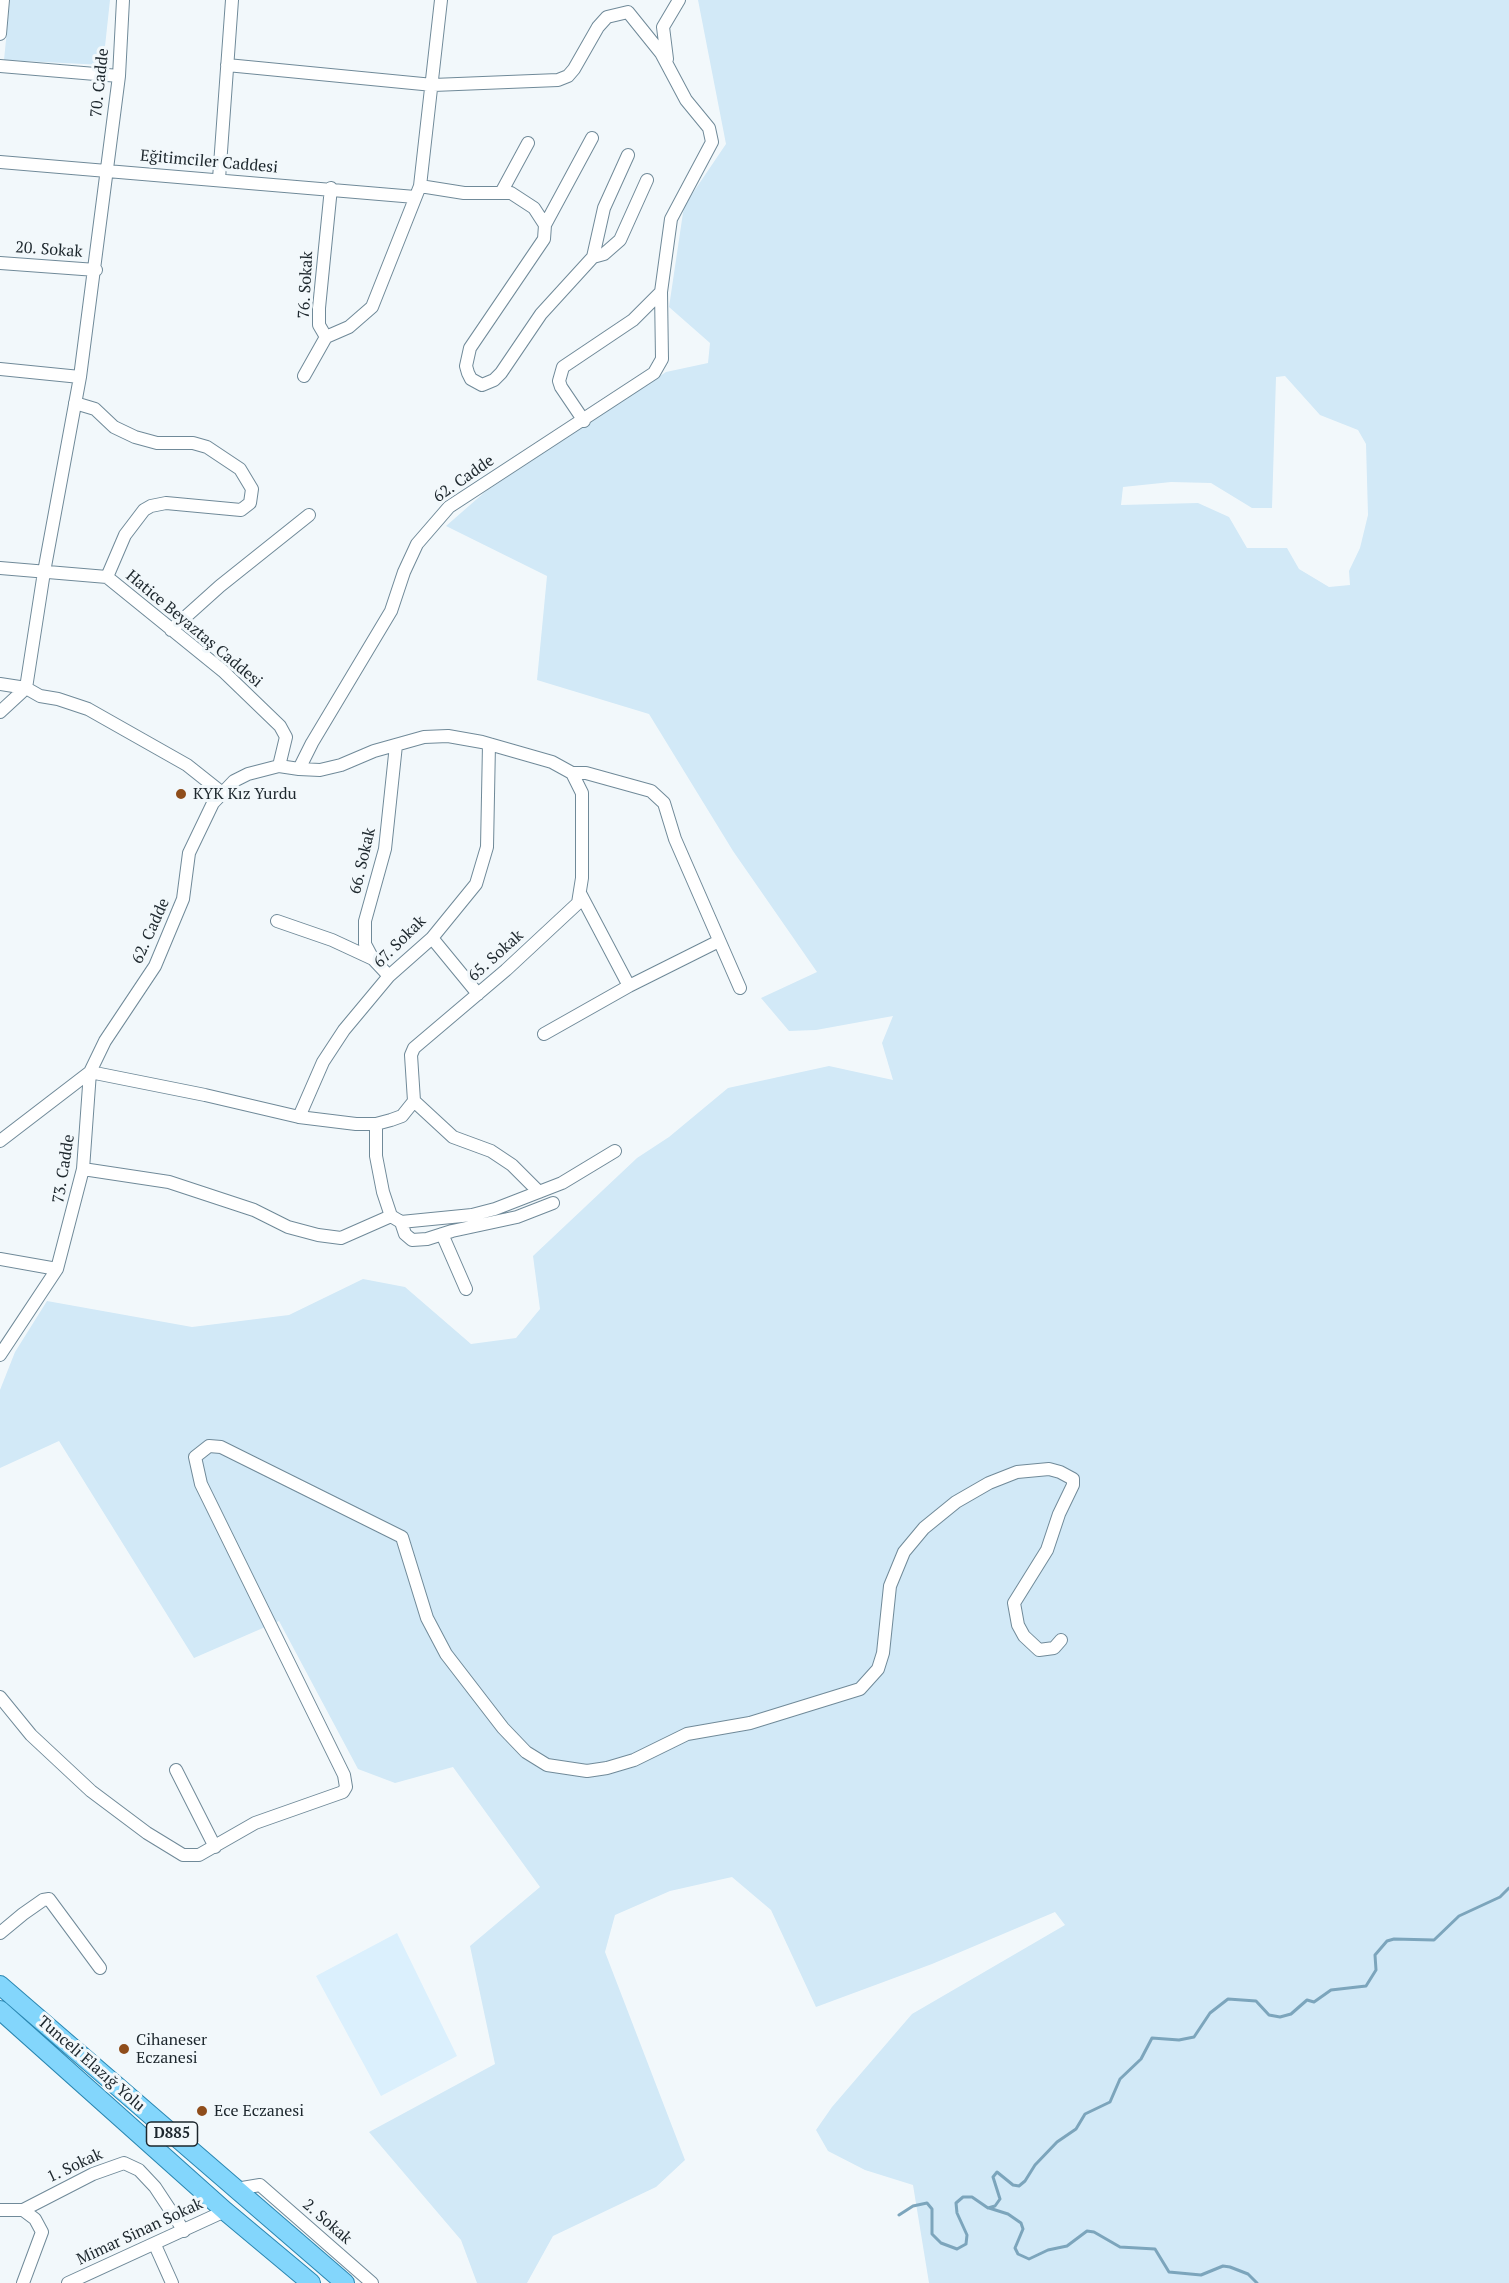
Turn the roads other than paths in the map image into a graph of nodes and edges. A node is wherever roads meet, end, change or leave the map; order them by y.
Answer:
1 (3, 0) edge
2 (123, 0) edge
3 (232, 0) edge
4 (441, 0) edge
5 (679, 0) edge
6 (0, 34) edge
7 (667, 63) junction
8 (227, 64) junction
9 (0, 66) edge
10 (119, 76) junction
11 (433, 85) junction
12 (592, 138) dead end
13 (528, 143) dead end
14 (628, 155) dead end
15 (0, 162) edge
16 (106, 170) junction
17 (219, 179) junction
18 (647, 180) dead end
19 (330, 188) junction
20 (418, 191) junction
21 (502, 191) junction
22 (545, 225) junction
23 (593, 257) junction
24 (0, 263) edge
25 (96, 270) junction
26 (661, 292) junction
27 (326, 337) junction
28 (0, 369) edge
29 (304, 376) dead end
30 (80, 377) junction
31 (75, 404) junction
32 (584, 421) junction
33 (309, 515) dead end
34 (0, 568) edge
35 (44, 572) junction
36 (106, 577) junction
37 (171, 630) junction
38 (0, 684) edge
39 (26, 688) junction
40 (0, 712) edge
41 (489, 744) junction
42 (396, 745) junction
43 (279, 766) junction
44 (299, 769) junction
45 (572, 773) junction
46 (221, 792) junction
47 (581, 895) junction
48 (277, 921) dead end
49 (432, 938) junction
50 (719, 941) junction
51 (373, 959) junction
52 (389, 975) junction
53 (629, 987) junction
54 (740, 988) dead end
55 (478, 994) junction
56 (544, 1034) dead end
57 (90, 1072) junction
58 (414, 1101) junction
59 (299, 1117) junction
60 (376, 1124) junction
61 (0, 1141) edge
62 (615, 1151) dead end
63 (83, 1169) junction
64 (539, 1192) junction
65 (553, 1203) dead end
66 (396, 1219) junction
67 (442, 1234) junction
68 (0, 1259) edge
69 (57, 1269) junction
70 (466, 1289) dead end
71 (0, 1355) edge
72 (1061, 1640) dead end
73 (0, 1697) edge
74 (176, 1770) dead end
75 (215, 1847) junction
76 (0, 1934) edge
77 (100, 1968) dead end
78 (0, 1986) edge
79 (0, 2010) edge
80 (236, 2189) junction
81 (0, 2210) edge
82 (23, 2210) junction
83 (225, 2211) junction
84 (184, 2231) junction
85 (155, 2245) junction
86 (23, 2283) edge
87 (68, 2283) edge
88 (172, 2283) edge
89 (311, 2283) edge
90 (345, 2283) edge
91 (372, 2283) edge

1 - 6 street
2 - 10 street, 70. Cadde
3 - 8 street
4 - 11 street
5 - 7 street
7 - 11 street, 62. Cadde
7 - 26 street, 62. Cadde
8 - 11 street
8 - 17 street
9 - 10 street
10 - 16 street, 70. Cadde
11 - 20 street
12 - 22 street
13 - 21 street
14 - 23 street
15 - 16 street, Eğitimciler Caddesi
16 - 17 street, Eğitimciler Caddesi
16 - 25 street, 70. Cadde
17 - 19 street, Eğitimciler Caddesi
18 - 23 street
19 - 20 street, Eğitimciler Caddesi
19 - 27 street, 76. Sokak
20 - 21 street, Eğitimciler Caddesi
20 - 27 street
21 - 22 street
22 - 23 street
24 - 25 street, 20. Sokak
25 - 30 street, 70. Cadde
26 - 32 street, 62. Cadde
26 - 32 street
27 - 29 street, 76. Sokak
28 - 30 street
30 - 31 street, 70. Cadde
31 - 35 street, 70. Cadde
31 - 36 street
32 - 44 street, 62. Cadde
33 - 37 street
34 - 35 street, Hatice Beyaztaş Caddesi
35 - 36 street, Hatice Beyaztaş Caddesi
35 - 39 street, 70. Cadde
36 - 37 street, Hatice Beyaztaş Caddesi
37 - 43 street, Hatice Beyaztaş Caddesi
38 - 39 street
39 - 40 street
39 - 46 street
41 - 42 street
41 - 45 street
41 - 49 street, 67. Sokak
42 - 44 street
42 - 51 street, 66. Sokak
43 - 44 street, 62. Cadde
43 - 46 street, 62. Cadde
45 - 47 street
45 - 50 street
46 - 57 street, 62. Cadde
47 - 53 street
47 - 55 street, 65. Sokak
48 - 51 street
49 - 52 street, 67. Sokak
49 - 55 street
50 - 53 street
50 - 54 street
51 - 52 street, 66. Sokak
52 - 59 street, 67. Sokak
53 - 56 street
55 - 58 street, 65. Sokak
57 - 59 street
57 - 61 street
57 - 63 street, 73. Cadde
58 - 60 street
58 - 64 street
59 - 60 street
60 - 66 street
62 - 64 street
63 - 66 street
63 - 69 street, 73. Cadde
64 - 66 street
65 - 67 street
66 - 67 street
67 - 70 street
68 - 69 street
69 - 71 street, 73. Cadde
72 - 75 street
73 - 75 street
74 - 75 street
76 - 77 street
78 - 80 main road, Tunceli Elazığ Yolu / D885
79 - 83 main road, Tunceli Elazığ Yolu / D885
80 - 90 main road, Tunceli Elazığ Yolu / D885
80 - 91 street, 2. Sokak
81 - 82 street
82 - 84 street, 1. Sokak
82 - 86 street
83 - 84 street, Mimar Sinan Sokak
83 - 89 main road, Tunceli Elazığ Yolu / D885
84 - 85 street, Mimar Sinan Sokak
85 - 87 street, Mimar Sinan Sokak
85 - 88 street

